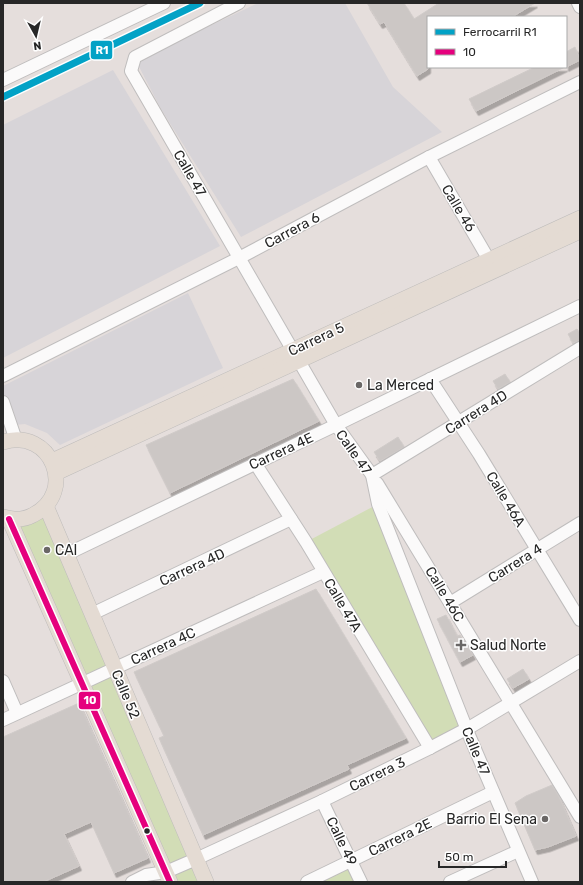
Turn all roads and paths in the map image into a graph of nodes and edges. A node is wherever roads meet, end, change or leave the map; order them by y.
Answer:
1 (164, 3) edge
2 (239, 3) edge
3 (578, 3) edge
4 (580, 7) edge
5 (3, 80) edge
6 (580, 82) edge
7 (429, 157) junction
8 (580, 218) edge
9 (580, 231) edge
10 (239, 258) junction
11 (489, 260) junction
12 (580, 306) edge
13 (580, 348) edge
14 (295, 356) junction
15 (3, 376) edge
16 (430, 379) junction
17 (3, 402) edge
18 (459, 422) junction
19 (336, 426) junction
20 (10, 441) edge
21 (255, 463) junction
22 (54, 467) junction
23 (372, 475) junction
24 (46, 506) junction
25 (6, 518) edge
26 (292, 519) junction
27 (580, 523) edge
28 (537, 549) junction
29 (67, 554) junction
30 (323, 572) junction
31 (450, 603) junction
32 (92, 614) junction
33 (580, 620) edge
34 (580, 661) edge
35 (115, 668) junction
36 (3, 682) edge
37 (81, 684) junction
38 (511, 702) junction
39 (17, 713) junction
40 (3, 720) edge
41 (467, 730) junction
42 (430, 748) junction
43 (493, 792) junction
44 (322, 801) junction
45 (579, 812) edge
46 (518, 851) junction
47 (196, 859) junction
48 (351, 861) junction
49 (168, 877) edge
50 (132, 882) edge
51 (154, 882) edge
52 (206, 882) edge
53 (307, 882) edge
54 (361, 882) edge
55 (450, 882) edge
56 (532, 882) edge

1 - 5 street
2 - 10 street, Calle 47
3 - 4 street
6 - 7 street, Carrera 6
7 - 10 street, Carrera 6
7 - 11 street, Calle 46
8 - 11 main road, Carrera 5
9 - 14 main road, Carrera 5
10 - 14 street, Calle 47
10 - 15 street, Carrera 6
11 - 14 main road, Carrera 5
12 - 16 street, Carrera 4E
13 - 18 street, Carrera 4D
14 - 19 street, Calle 47
14 - 22 main road, Carrera 5
16 - 18 street, Calle 46A
16 - 19 street, Carrera 4E
17 - 20 street
18 - 23 street, Carrera 4D
18 - 28 street, Calle 46A
19 - 21 street, Carrera 4E
19 - 23 street, Calle 47
20 - 22 main road
21 - 26 street, Calle 47A
21 - 29 street, Carrera 4E
22 - 24 main road
23 - 31 street, Calle 46C
23 - 41 street, Calle 47
24 - 25 main road
24 - 29 main road, Calle 52
25 - 37 main road
26 - 30 street, Calle 47A
26 - 32 street, Carrera 4D
27 - 28 street, Carrera 4
28 - 31 street, Carrera 4
28 - 33 street, Calle 46A
29 - 32 main road, Calle 52
30 - 35 street, Carrera 4C
30 - 42 street, Calle 47A
31 - 38 street, Calle 46C
32 - 35 main road, Calle 52
34 - 38 street, Carrera 3
35 - 37 street, Carrera 4C
35 - 47 main road, Calle 52
36 - 39 street
37 - 39 street, Carrera 4C
37 - 49 main road
38 - 41 street, Carrera 3
38 - 45 street, Calle 46C
39 - 40 street, Carrera 4C
41 - 42 street, Carrera 3
41 - 43 street, Calle 47
42 - 44 street, Carrera 3
43 - 46 street, Calle 47
43 - 48 street, Carrera 2E
44 - 47 street, Carrera 3
44 - 48 street, Calle 49
46 - 55 street
46 - 56 street, Calle 47
47 - 49 street, Carrera 3
47 - 52 main road, Calle 52
48 - 53 street, Carrera 2E
48 - 54 street, Calle 49
49 - 50 street, Carrera 3
49 - 51 street, Carrera 3

